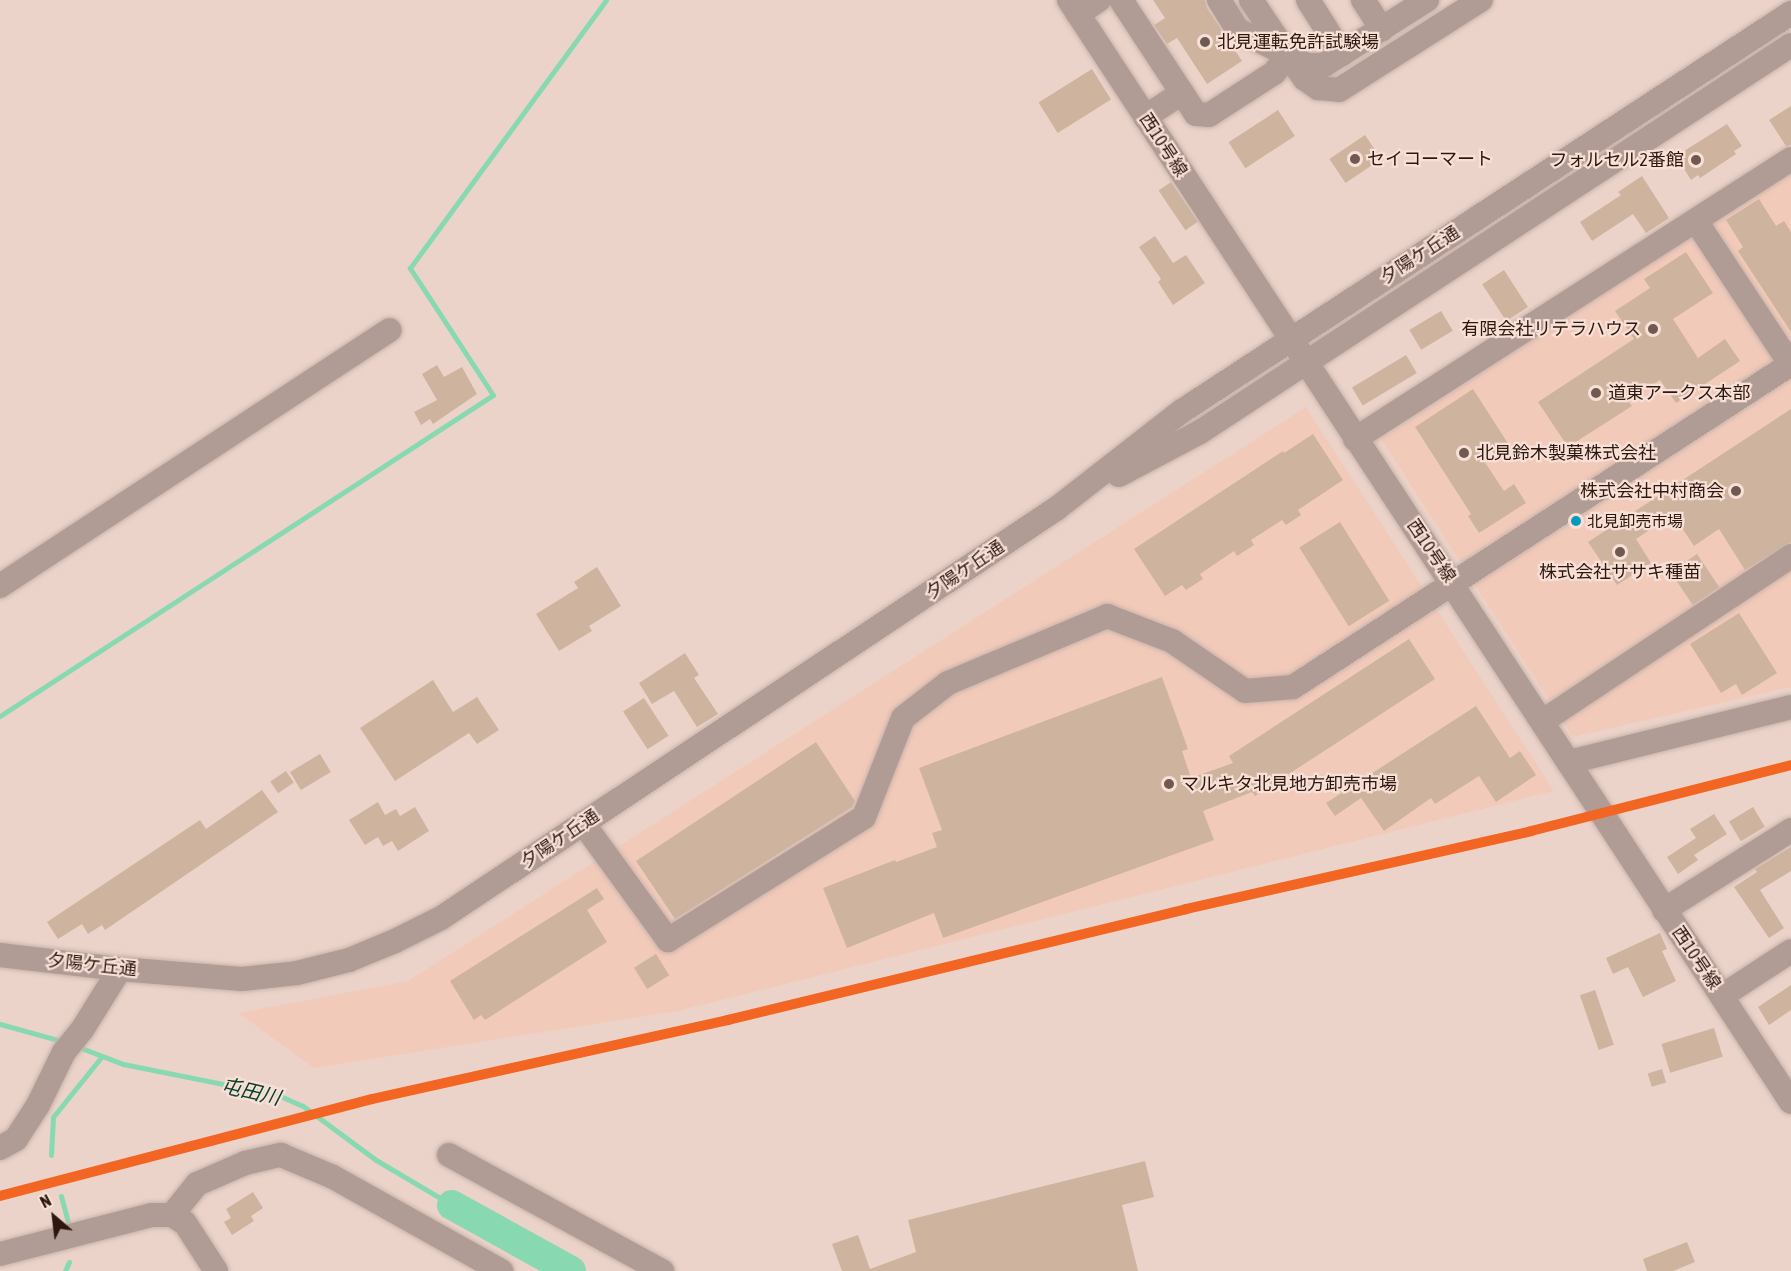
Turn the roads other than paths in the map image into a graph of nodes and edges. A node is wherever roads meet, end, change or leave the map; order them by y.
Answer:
1 (1099, 0) edge
2 (1121, 0) edge
3 (1219, 0) edge
4 (1308, 0) edge
5 (1481, 0) edge
6 (1367, 1) edge
7 (1423, 1) edge
8 (1258, 2) edge
9 (1073, 7) edge
10 (1791, 13) edge
11 (1382, 29) junction
12 (1791, 45) edge
13 (1342, 54) junction
14 (1288, 55) junction
15 (1182, 93) junction
16 (1145, 117) junction
17 (1791, 159) edge
18 (1696, 221) junction
19 (389, 330) dead end
20 (1290, 340) junction
21 (1305, 363) junction
22 (1791, 364) edge
23 (1355, 439) junction
24 (1056, 508) junction
25 (1791, 556) edge
26 (1454, 585) junction
27 (0, 586) edge
28 (1791, 707) edge
29 (1543, 721) junction
30 (1569, 762) junction
31 (583, 823) junction
32 (1791, 830) edge
33 (1664, 910) junction
34 (4, 950) edge
35 (1791, 951) edge
36 (120, 969) junction
37 (1722, 996) junction
38 (1783, 1072) edge
39 (1791, 1102) edge
40 (0, 1148) edge
41 (449, 1155) dead end
42 (172, 1215) junction
43 (0, 1254) edge
44 (216, 1271) edge
45 (501, 1271) edge
46 (662, 1271) edge

1 - 9 street
2 - 15 street
3 - 14 street
4 - 13 street
5 - 14 street
6 - 11 street
7 - 11 street
8 - 14 street
9 - 16 street, 西10号線
10 - 20 street, 夕陽ケ丘通
11 - 13 street
12 - 21 street, 夕陽ケ丘通
13 - 14 street
14 - 15 street
15 - 16 street
16 - 20 street, 西10号線
17 - 18 street
18 - 22 street
18 - 23 street
19 - 27 street
20 - 21 street, 西10号線
20 - 24 street, 夕陽ケ丘通
21 - 23 street, 西10号線
21 - 24 street, 夕陽ケ丘通
22 - 26 street
23 - 26 street, 西10号線
24 - 31 street, 夕陽ケ丘通
25 - 29 street
26 - 29 street, 西10号線
26 - 31 street
28 - 30 street
29 - 30 street, 西10号線
30 - 33 street, 西10号線
31 - 36 street, 夕陽ケ丘通
32 - 33 street
33 - 37 street, 西10号線
34 - 36 street, 夕陽ケ丘通
35 - 37 street
36 - 40 street
37 - 38 street, 西10号線
38 - 39 street, 西10号線
41 - 46 street
42 - 43 street
42 - 44 street
42 - 45 street

